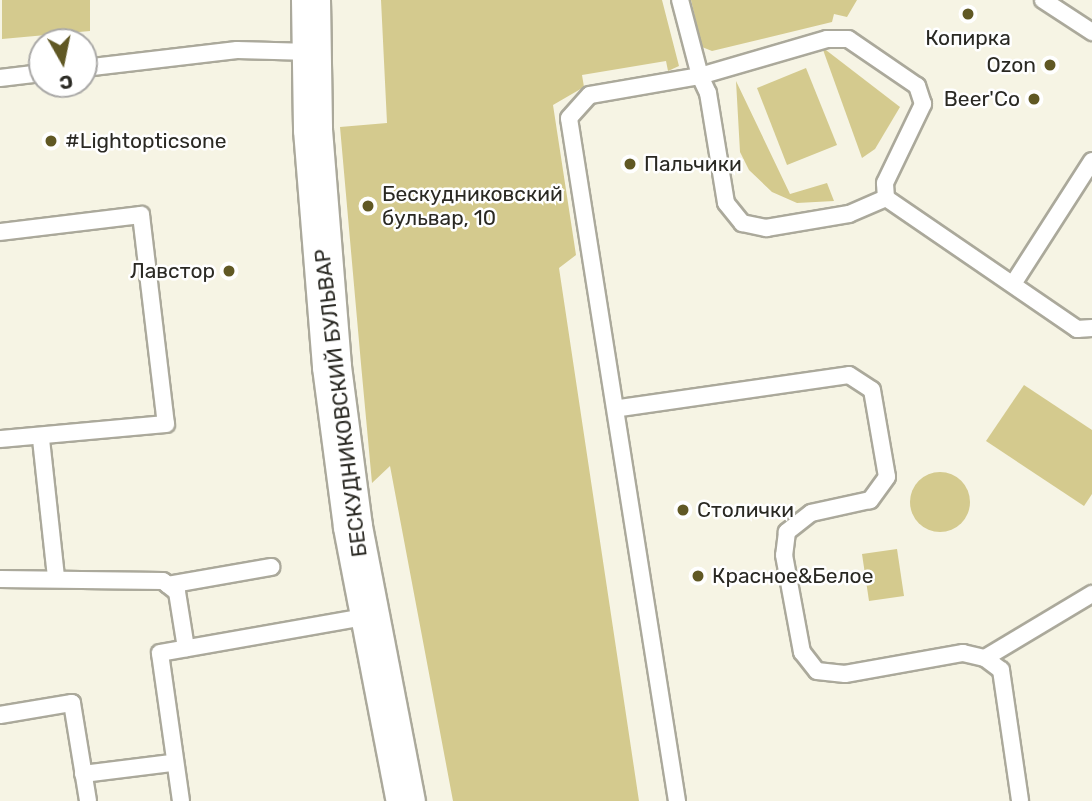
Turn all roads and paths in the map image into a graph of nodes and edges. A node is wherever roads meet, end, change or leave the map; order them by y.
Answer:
1 (311, 0) edge
2 (680, 0) edge
3 (1043, 0) edge
4 (1092, 32) edge
5 (311, 52) junction
6 (98, 66) edge
7 (28, 75) edge
8 (699, 76) junction
9 (0, 78) edge
10 (1092, 162) edge
11 (886, 198) junction
12 (0, 232) edge
13 (1013, 284) junction
14 (1092, 328) edge
15 (620, 408) junction
16 (0, 439) edge
17 (41, 439) junction
18 (271, 567) dead end
19 (55, 578) junction
20 (0, 579) edge
21 (168, 585) junction
22 (1092, 594) edge
23 (370, 616) junction
24 (186, 648) junction
25 (985, 657) junction
26 (0, 715) edge
27 (171, 763) junction
28 (83, 774) junction
29 (88, 801) edge
30 (181, 801) edge
31 (406, 801) edge
32 (677, 801) edge
33 (1020, 801) edge

1 - 5 street, БЕСКУДНИКОВСКИЙ БУЛЬВАР
2 - 8 lane
3 - 4 lane
5 - 6 lane
5 - 23 street, БЕСКУДНИКОВСКИЙ БУЛЬВАР
7 - 9 lane
8 - 11 lane
8 - 11 lane
8 - 15 lane
10 - 13 lane
11 - 13 lane
12 - 17 lane
13 - 14 lane
15 - 25 lane
15 - 32 lane
16 - 17 lane
17 - 19 lane
18 - 21 lane
19 - 20 lane
19 - 21 lane
21 - 24 lane
22 - 25 lane
23 - 24 lane
23 - 31 street, БЕСКУДНИКОВСКИЙ БУЛЬВАР
24 - 27 lane
25 - 33 lane
26 - 28 lane
27 - 28 lane
27 - 30 lane
28 - 29 lane

